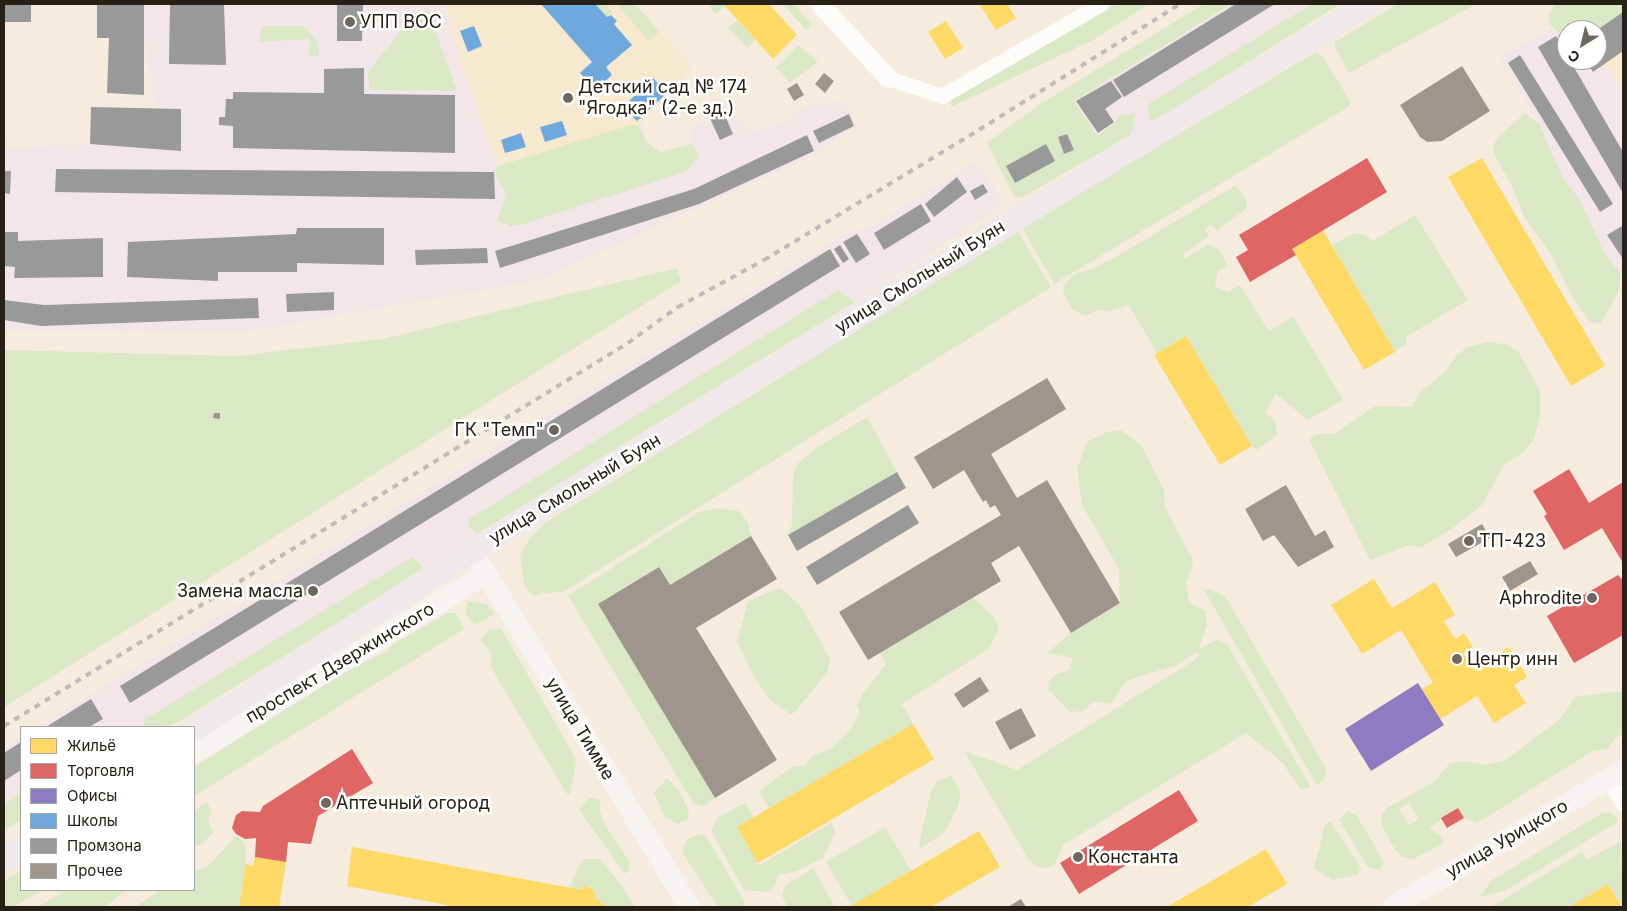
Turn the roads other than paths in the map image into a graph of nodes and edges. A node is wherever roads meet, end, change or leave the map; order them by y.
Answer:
1 (820, 4) edge
2 (1101, 4) edge
3 (1368, 4) edge
4 (888, 78) joint
5 (472, 551) junction
6 (486, 573) junction
7 (195, 728) edge
8 (195, 751) edge
9 (1616, 775) edge
10 (1623, 804) edge
11 (20, 850) edge
12 (4, 860) edge
13 (689, 907) edge
14 (1391, 907) edge

1 - 4 street
2 - 4 street
3 - 5 main road, улица Смольный Буян
5 - 6 main road, улица Тимме
5 - 7 main road, проспект Дзержинского
6 - 8 main road, проспект Дзержинского
6 - 13 main road, улица Тимме
9 - 10 street
9 - 14 main road, улица Урицкого
11 - 12 main road

